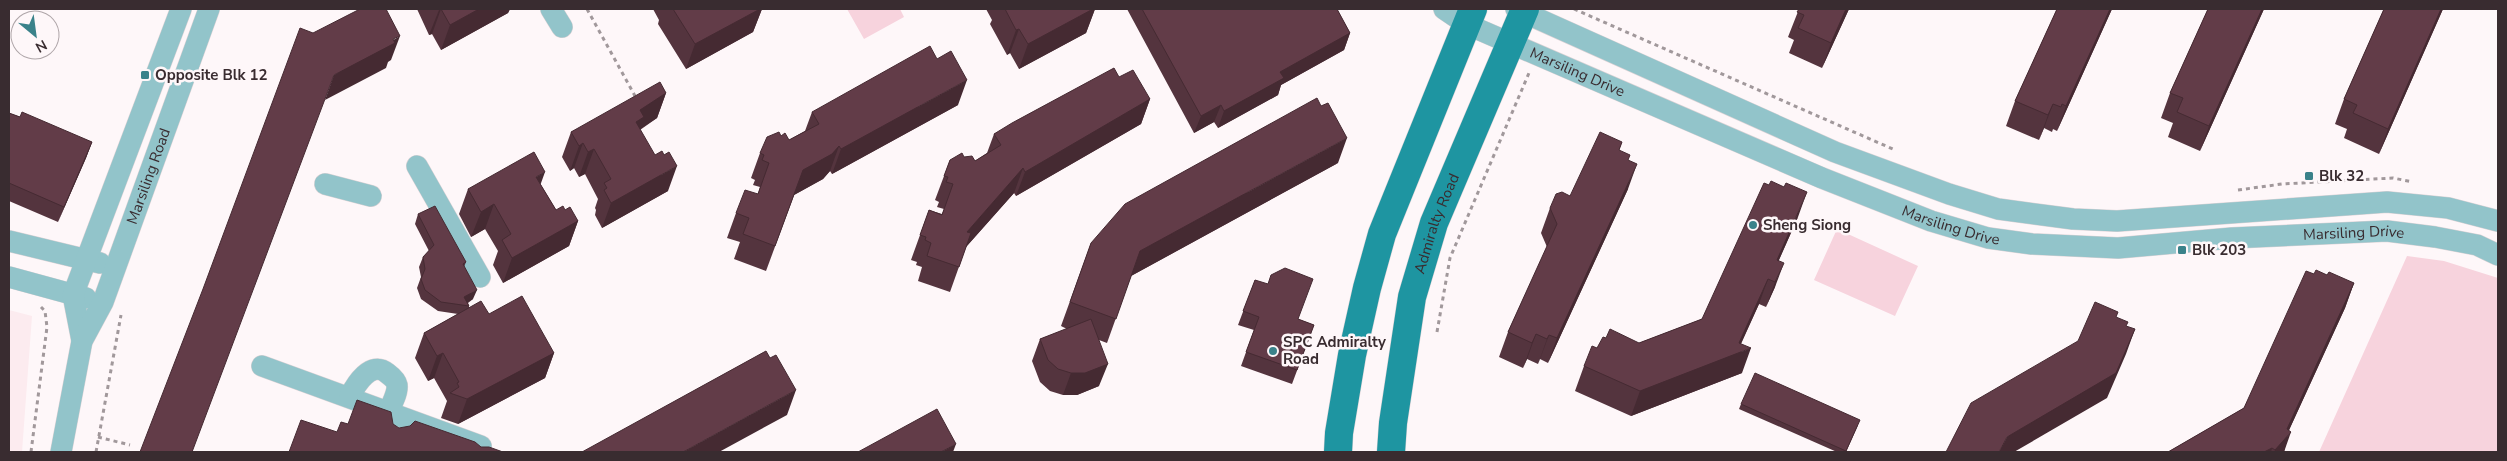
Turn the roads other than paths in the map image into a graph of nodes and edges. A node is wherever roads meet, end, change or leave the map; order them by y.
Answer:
1 (181, 9) edge
2 (209, 9) edge
3 (1444, 9) edge
4 (1522, 10) edge
5 (1469, 16) edge
6 (1511, 43) junction
7 (1835, 152) junction
8 (417, 166) dead end
9 (1822, 178) junction
10 (325, 184) dead end
11 (371, 196) dead end
12 (2498, 221) edge
13 (9, 241) edge
14 (2498, 255) edge
15 (87, 260) junction
16 (115, 267) junction
17 (9, 277) edge
18 (480, 277) dead end
19 (73, 295) junction
20 (103, 302) junction
21 (82, 341) junction
22 (262, 366) dead end
23 (350, 396) junction
24 (396, 420) junction
25 (61, 452) edge
26 (479, 452) edge
27 (1338, 452) edge
28 (1391, 452) edge

1 - 15 street, Marsiling Road
2 - 16 street, Marsiling Road
3 - 5 street, Marsiling Drive
4 - 6 main road, Admiralty Road
4 - 7 street, Marsiling Drive
5 - 6 street, Marsiling Drive
5 - 27 main road
6 - 9 street, Marsiling Drive
6 - 28 main road, Admiralty Road
7 - 9 street
7 - 12 street, Marsiling Drive
8 - 18 street
9 - 14 street, Marsiling Drive
10 - 11 street
13 - 15 street
15 - 16 street
15 - 19 street, Marsiling Road
16 - 20 street, Marsiling Road
17 - 19 street
19 - 20 street
19 - 21 street, Marsiling Road
20 - 21 street, Marsiling Road
21 - 25 street, Marsiling Road
22 - 23 street
23 - 24 street
23 - 24 street
24 - 26 street

